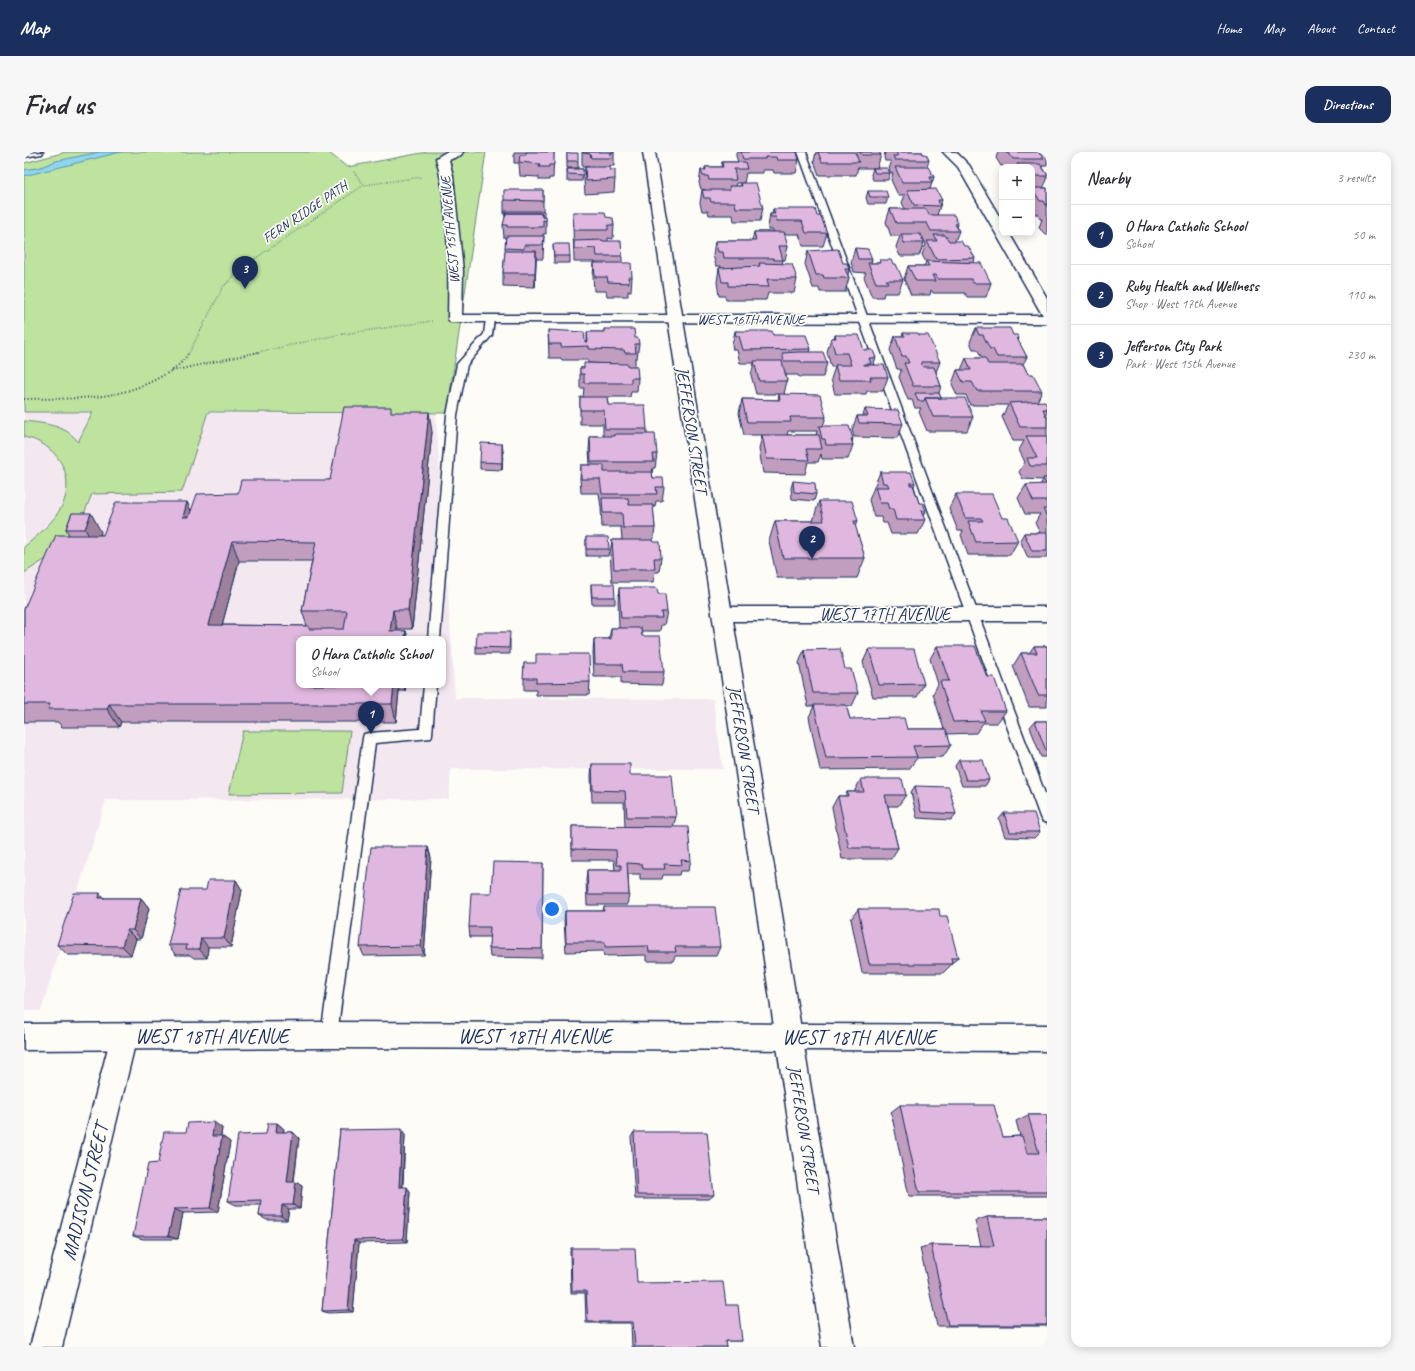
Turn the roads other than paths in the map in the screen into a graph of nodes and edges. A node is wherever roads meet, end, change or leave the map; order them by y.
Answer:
1 (39, 152) edge
2 (457, 152) edge
3 (650, 152) edge
4 (802, 152) edge
5 (949, 152) edge
6 (24, 155) edge
7 (963, 158) edge
8 (999, 227) edge
9 (1004, 236) edge
10 (1047, 311) edge
11 (455, 319) joint
12 (490, 319) junction
13 (674, 319) junction
14 (1047, 319) edge
15 (865, 320) junction
16 (722, 614) junction
17 (972, 614) junction
18 (1047, 614) edge
19 (434, 636) edge
20 (430, 688) edge
21 (1047, 817) edge
22 (329, 1035) junction
23 (124, 1036) junction
24 (24, 1037) edge
25 (789, 1037) junction
26 (1047, 1038) edge
27 (46, 1347) edge
28 (838, 1347) edge

1 - 6 lane
2 - 11 street, WEST 15TH AVENUE
3 - 13 street, JEFFERSON STREET
4 - 15 lane
5 - 7 street
7 - 8 street
9 - 10 street
11 - 12 street, WEST 16TH AVENUE
12 - 13 street, WEST 16TH AVENUE
12 - 19 lane
13 - 15 street, WEST 16TH AVENUE
13 - 16 street, JEFFERSON STREET
14 - 15 street, WEST 16TH AVENUE
15 - 17 lane
16 - 17 street, WEST 17TH AVENUE
16 - 25 street, JEFFERSON STREET
17 - 18 street, WEST 17TH AVENUE
17 - 21 lane
20 - 22 lane
22 - 23 street, WEST 18TH AVENUE
22 - 25 street, WEST 18TH AVENUE
23 - 24 street, WEST 18TH AVENUE
23 - 27 street, MADISON STREET
25 - 26 street, WEST 18TH AVENUE
25 - 28 street, JEFFERSON STREET

